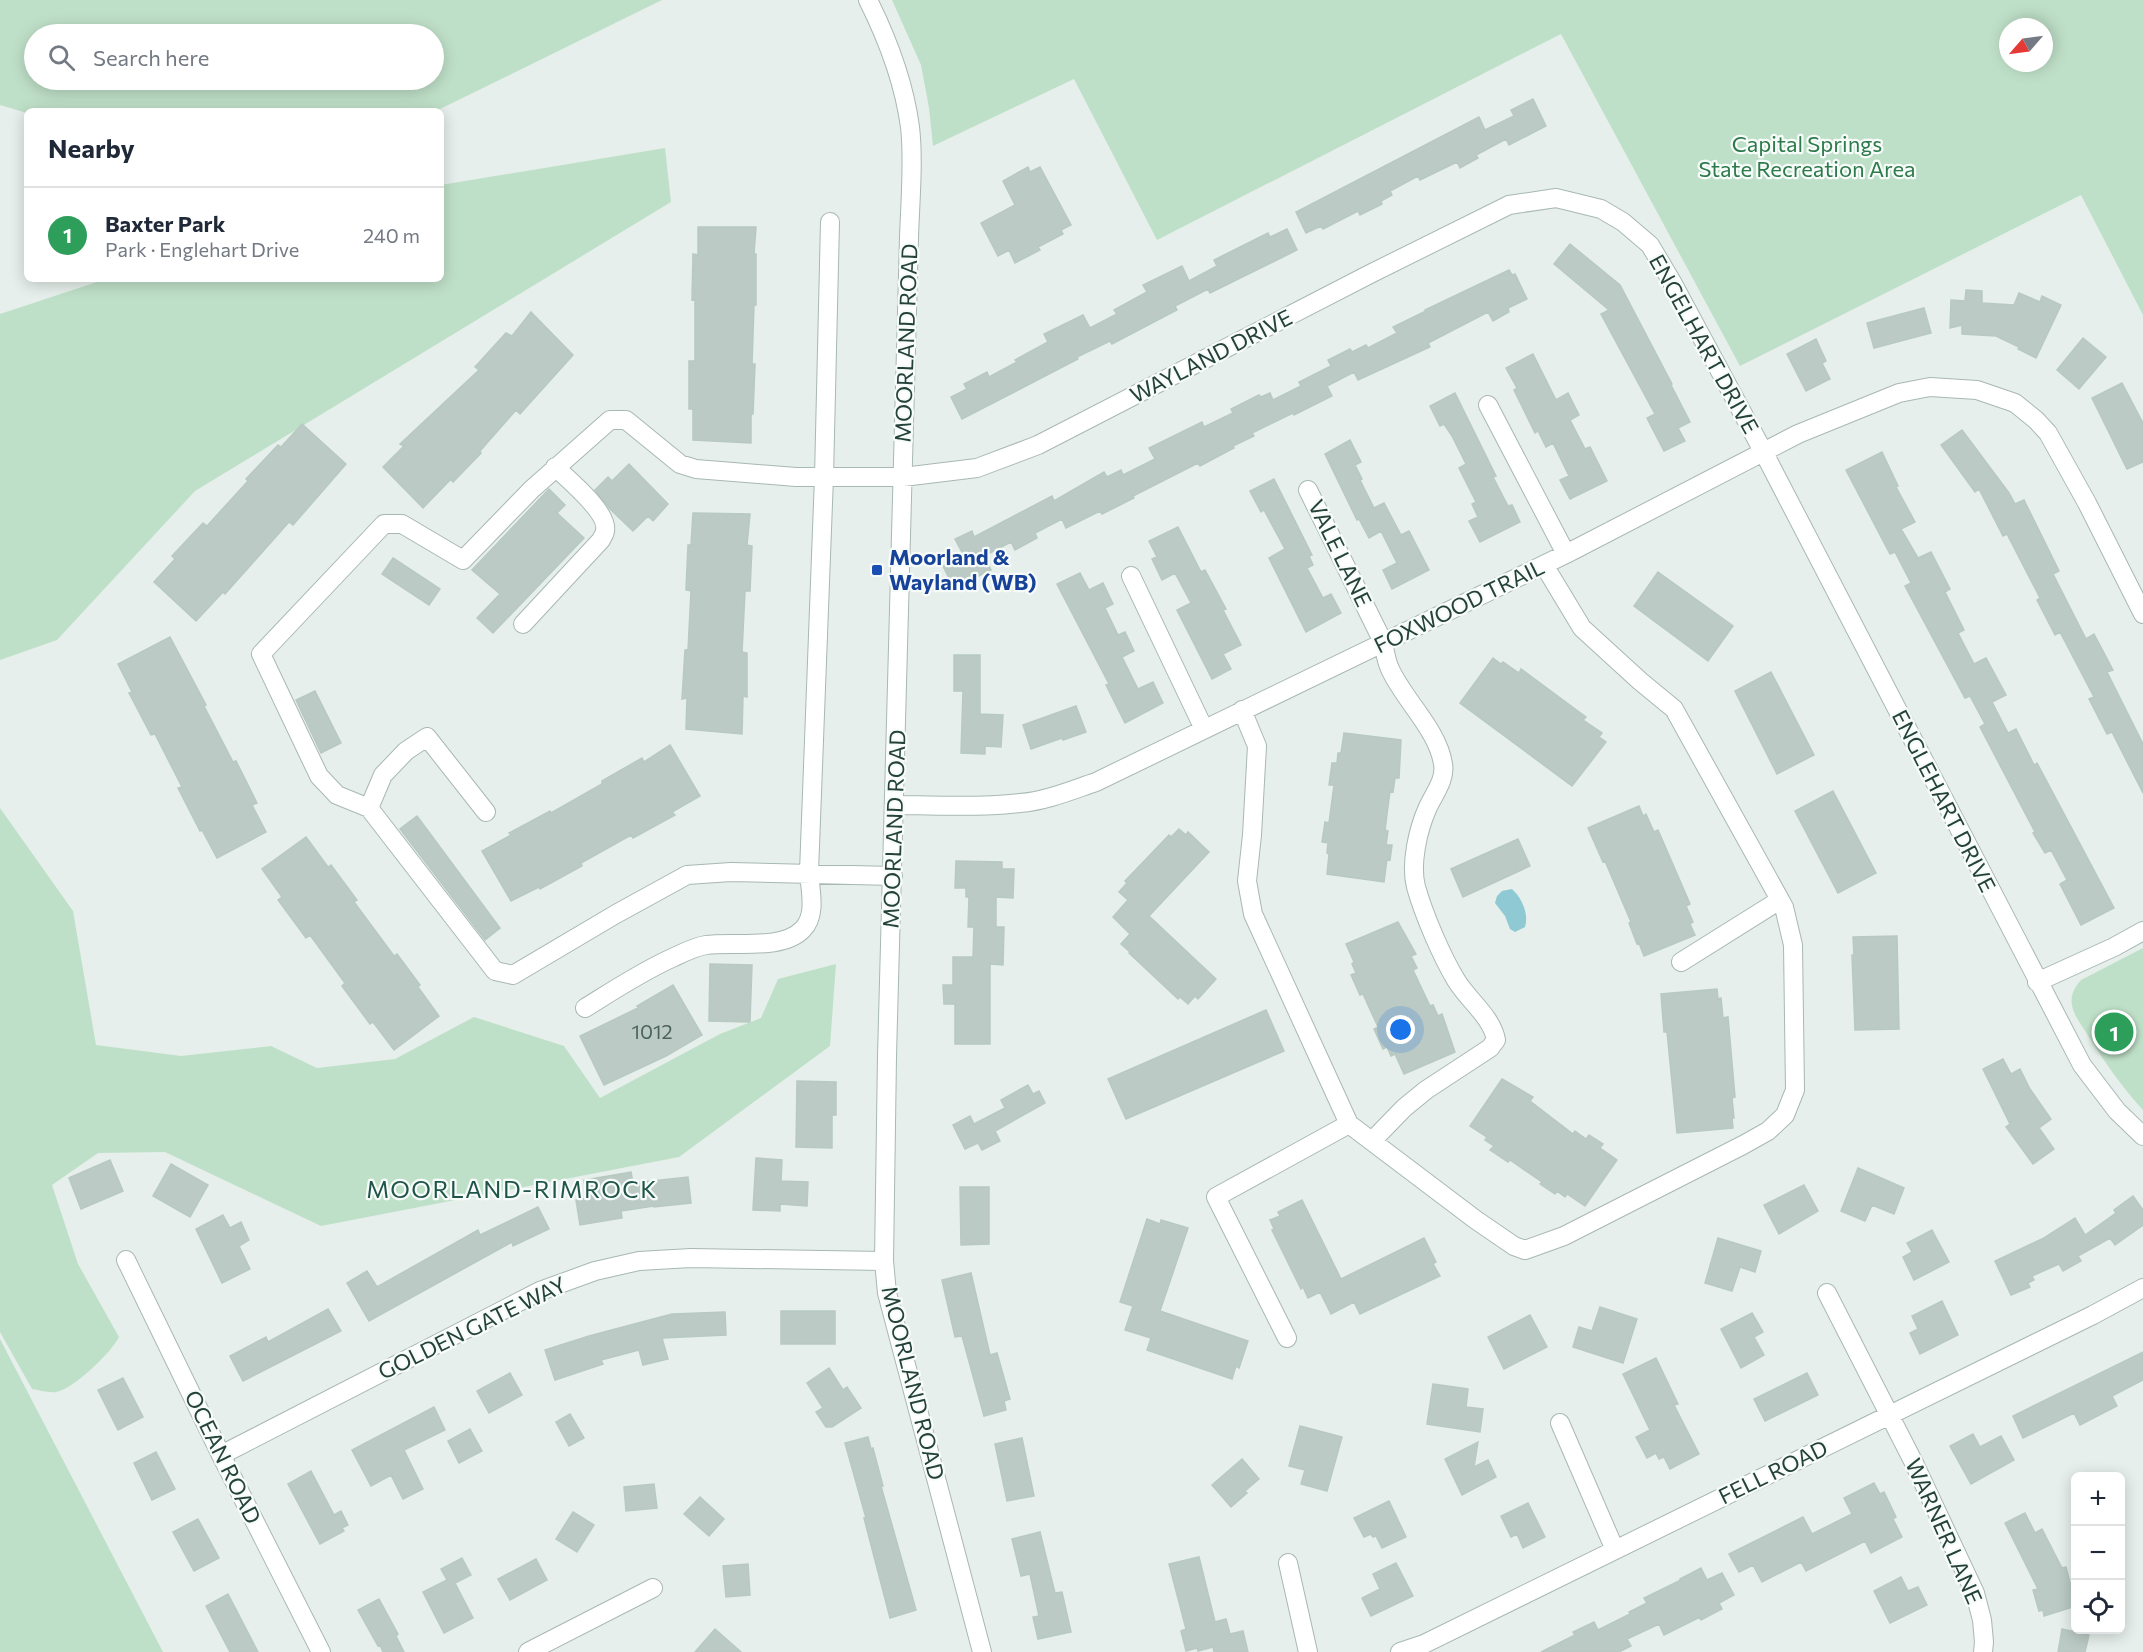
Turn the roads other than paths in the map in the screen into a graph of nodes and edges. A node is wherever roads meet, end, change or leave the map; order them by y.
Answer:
1 (868, 0) edge
2 (1509, 206) joint
3 (830, 222) dead end
4 (1488, 405) dead end
5 (1764, 453) junction
6 (555, 466) junction
7 (824, 477) junction
8 (903, 477) junction
9 (1308, 490) dead end
10 (1566, 554) junction
11 (1544, 565) junction
12 (1131, 576) dead end
13 (2143, 614) edge
14 (523, 624) dead end
15 (1383, 642) junction
16 (1242, 710) junction
17 (1204, 729) junction
18 (895, 805) junction
19 (369, 808) junction
20 (486, 812) dead end
21 (809, 872) junction
22 (893, 876) junction
23 (1780, 900) junction
24 (2143, 931) edge
25 (1681, 963) dead end
26 (2037, 982) junction
27 (585, 1008) dead end
28 (1349, 1124) junction
29 (2143, 1136) edge
30 (1372, 1141) junction
31 (126, 1260) dead end
32 (884, 1261) junction
33 (2143, 1288) edge
34 (1827, 1293) dead end
35 (1287, 1338) dead end
36 (1890, 1414) junction
37 (1560, 1424) dead end
38 (221, 1455) junction
39 (1615, 1550) junction
40 (1288, 1563) dead end
41 (653, 1588) dead end
42 (321, 1652) edge
43 (528, 1652) edge
44 (982, 1652) edge
45 (1308, 1652) edge
46 (1400, 1652) edge
47 (1983, 1652) edge

1 - 8 street, MOORLAND ROAD
2 - 5 street, ENGELHART DRIVE
2 - 8 street, WAYLAND DRIVE
3 - 7 street
4 - 10 street
5 - 10 street, FOXWOOD TRAIL
5 - 13 street, FOXWOOD TRAIL
5 - 26 street, ENGLEHART DRIVE
6 - 7 street, WAYLAND DRIVE
6 - 14 street
6 - 19 street, WAYLAND DRIVE
7 - 8 street, WAYLAND DRIVE
7 - 21 street
8 - 18 street, MOORLAND ROAD
9 - 15 street, VALE LANE
10 - 11 street, FOXWOOD TRAIL
11 - 15 street, FOXWOOD TRAIL
11 - 23 street
12 - 17 street
15 - 16 street, FOXWOOD TRAIL
15 - 30 street, VALE LANE
16 - 17 street, FOXWOOD TRAIL
16 - 28 street
17 - 18 street, FOXWOOD TRAIL
18 - 22 street, MOORLAND ROAD
19 - 20 street
19 - 21 street
21 - 22 street
21 - 27 street
22 - 32 street, MOORLAND ROAD
23 - 25 street
23 - 30 street
24 - 26 street
26 - 29 street, ENGLEHART DRIVE
28 - 30 street
28 - 35 street
31 - 38 street, OCEAN ROAD
32 - 38 street, GOLDEN GATE WAY
32 - 44 street, MOORLAND ROAD
33 - 36 street, FELL ROAD
34 - 36 street, WARNER LANE
36 - 39 street, FELL ROAD
36 - 47 street, WARNER LANE
37 - 39 street
38 - 42 street, OCEAN ROAD
39 - 46 street, FELL ROAD
40 - 45 street
41 - 43 street

